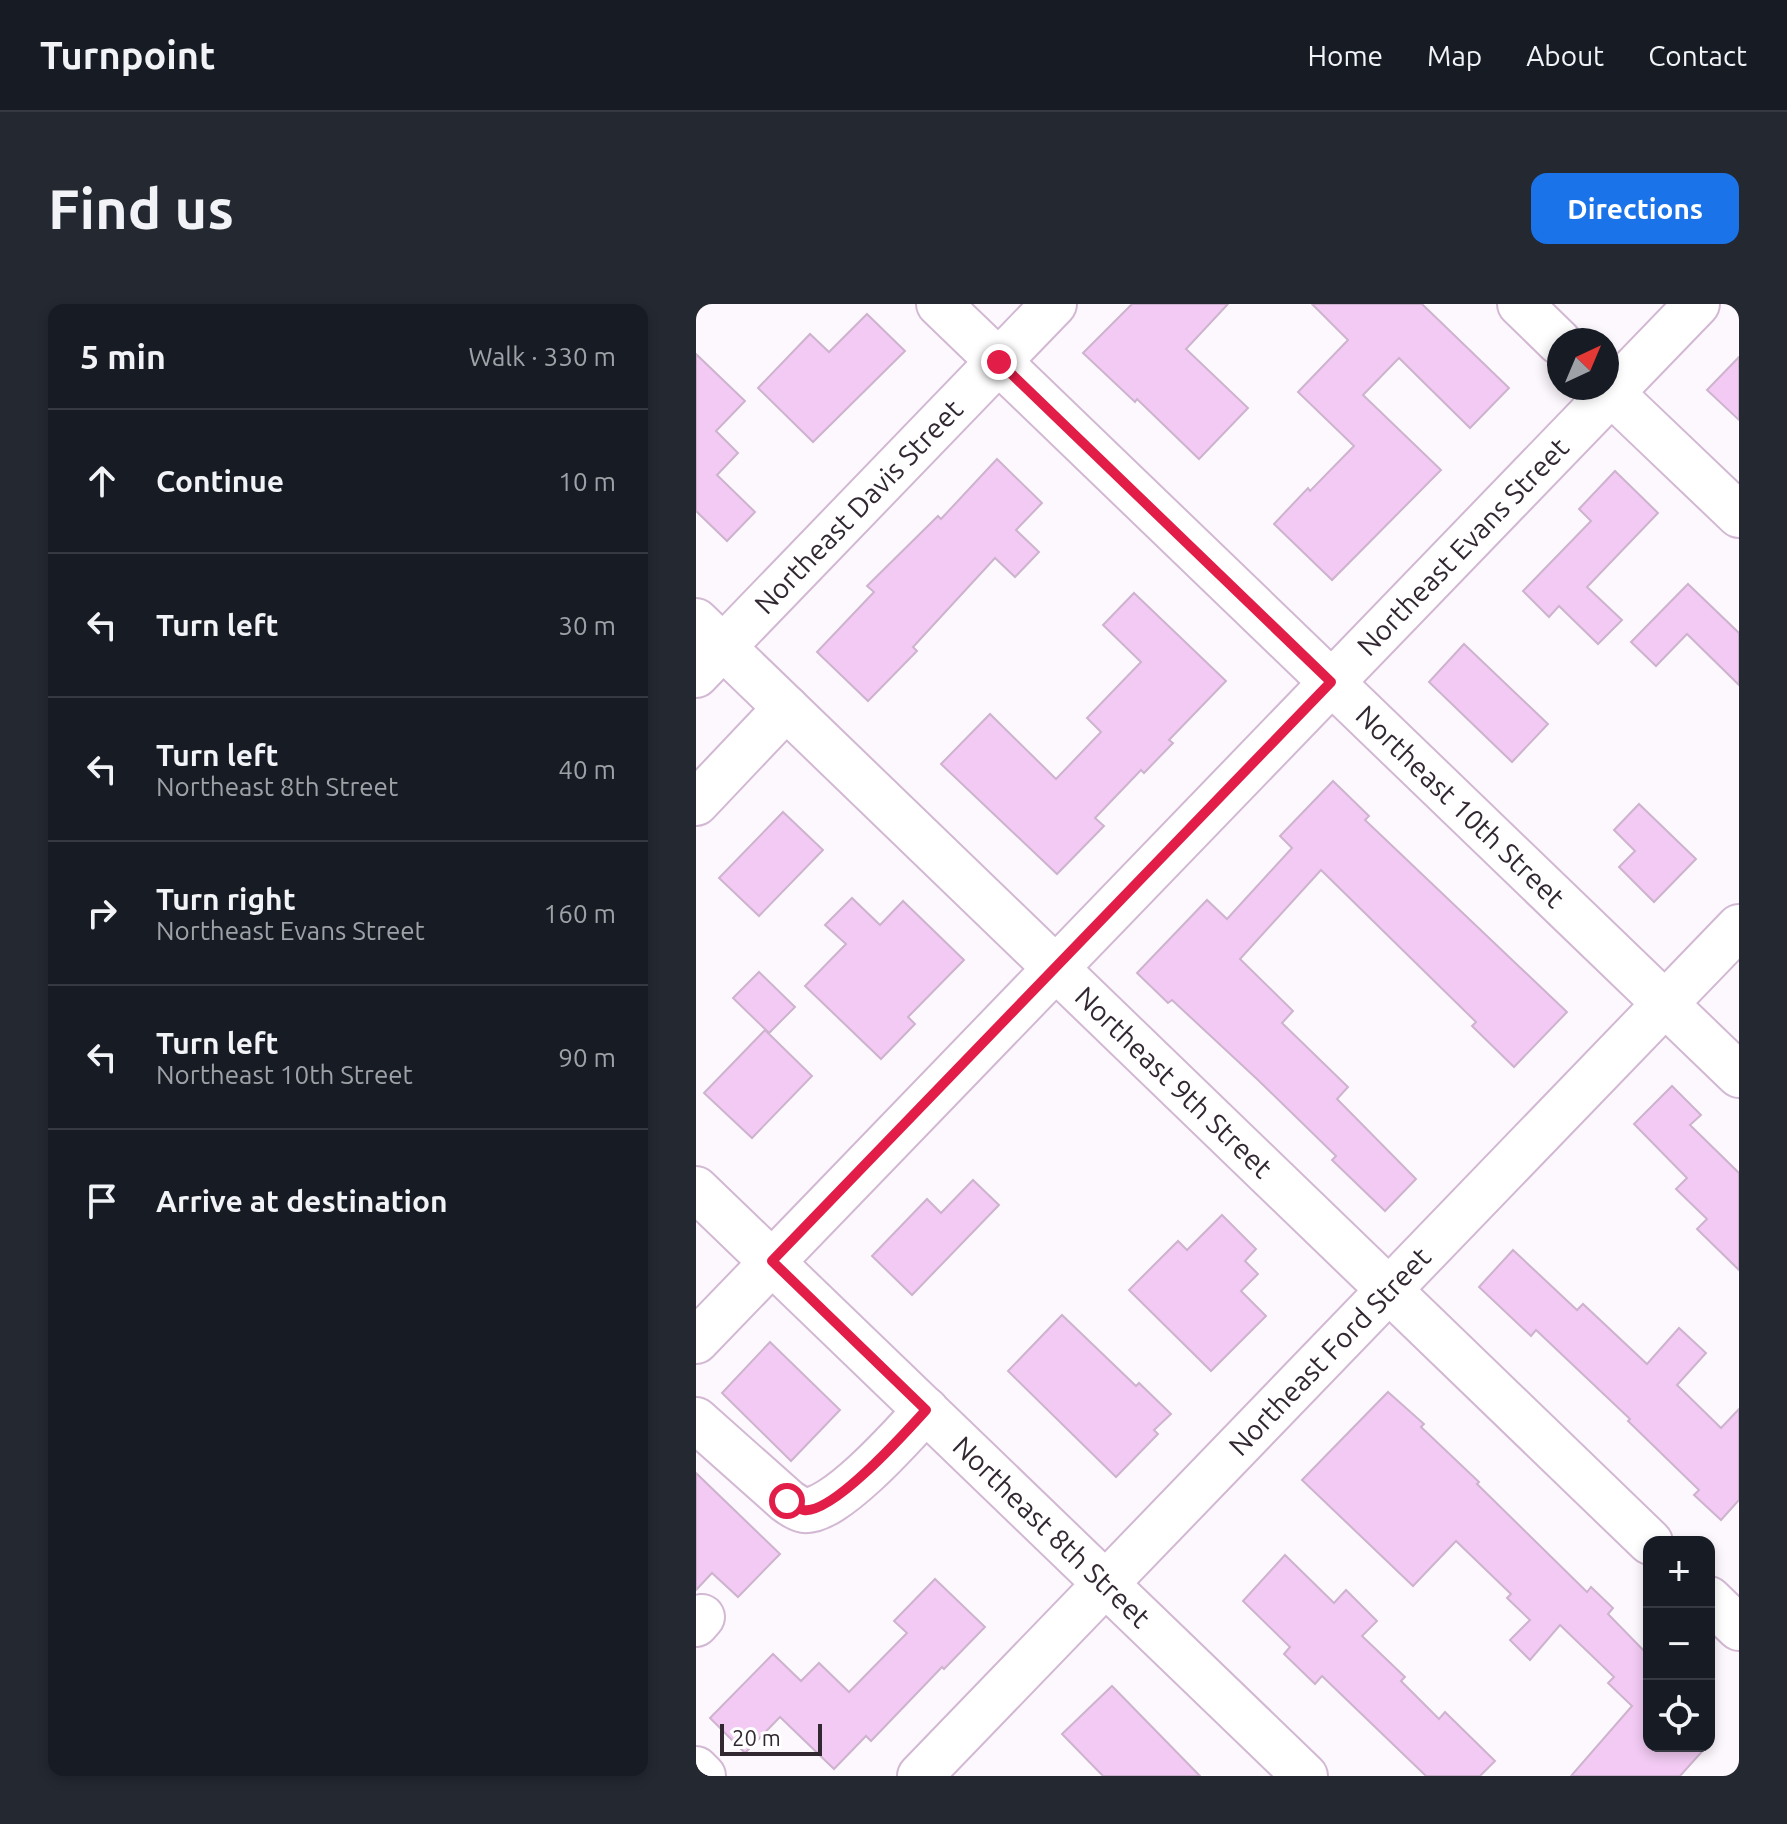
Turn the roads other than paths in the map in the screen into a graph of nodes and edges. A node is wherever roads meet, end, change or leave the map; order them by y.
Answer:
1 (939, 304) edge
2 (1054, 304) edge
3 (1520, 304) edge
4 (1697, 304) edge
5 (1547, 330) edge
6 (999, 362) junction
7 (1619, 380) edge
8 (1599, 400) edge
9 (1619, 400) edge
10 (1739, 515) edge
11 (705, 648) edge
12 (1331, 682) junction
13 (786, 708) junction
14 (696, 803) edge
15 (1739, 927) edge
16 (1055, 968) junction
17 (1665, 1004) junction
18 (1739, 1075) edge
19 (696, 1189) edge
20 (772, 1261) junction
21 (1389, 1290) junction
22 (696, 1341) edge
23 (926, 1410) junction
24 (696, 1420) edge
25 (1644, 1536) edge
26 (1106, 1583) junction
27 (1715, 1605) edge
28 (1739, 1628) edge
29 (696, 1769) edge
30 (703, 1776) edge
31 (920, 1776) edge
32 (1305, 1776) edge

1 - 6 street, Northeast 10th Street
2 - 6 street, Northeast Davis Street
3 - 5 street
4 - 7 street, Northeast Evans Street
6 - 11 street, Northeast Davis Street
6 - 12 street, Northeast 10th Street
8 - 12 street, Northeast Evans Street
9 - 10 street
11 - 13 street, Northeast 9th Street
12 - 16 street, Northeast Evans Street
12 - 17 street, Northeast 10th Street
13 - 14 street
13 - 16 street, Northeast 9th Street
15 - 17 street, Northeast Ford Street
16 - 20 street, Northeast Evans Street
16 - 21 street, Northeast 9th Street
17 - 18 street, Northeast 10th Street
17 - 21 street, Northeast Ford Street
19 - 20 street, Northeast 8th Street
20 - 22 street, Northeast Evans Street
20 - 23 street, Northeast 8th Street
21 - 25 street, Northeast 9th Street
21 - 26 street, Northeast Ford Street
23 - 24 street
23 - 26 street, Northeast 8th Street
26 - 31 street, Northeast Ford Street
26 - 32 street, Northeast 8th Street
27 - 28 street
29 - 30 street

